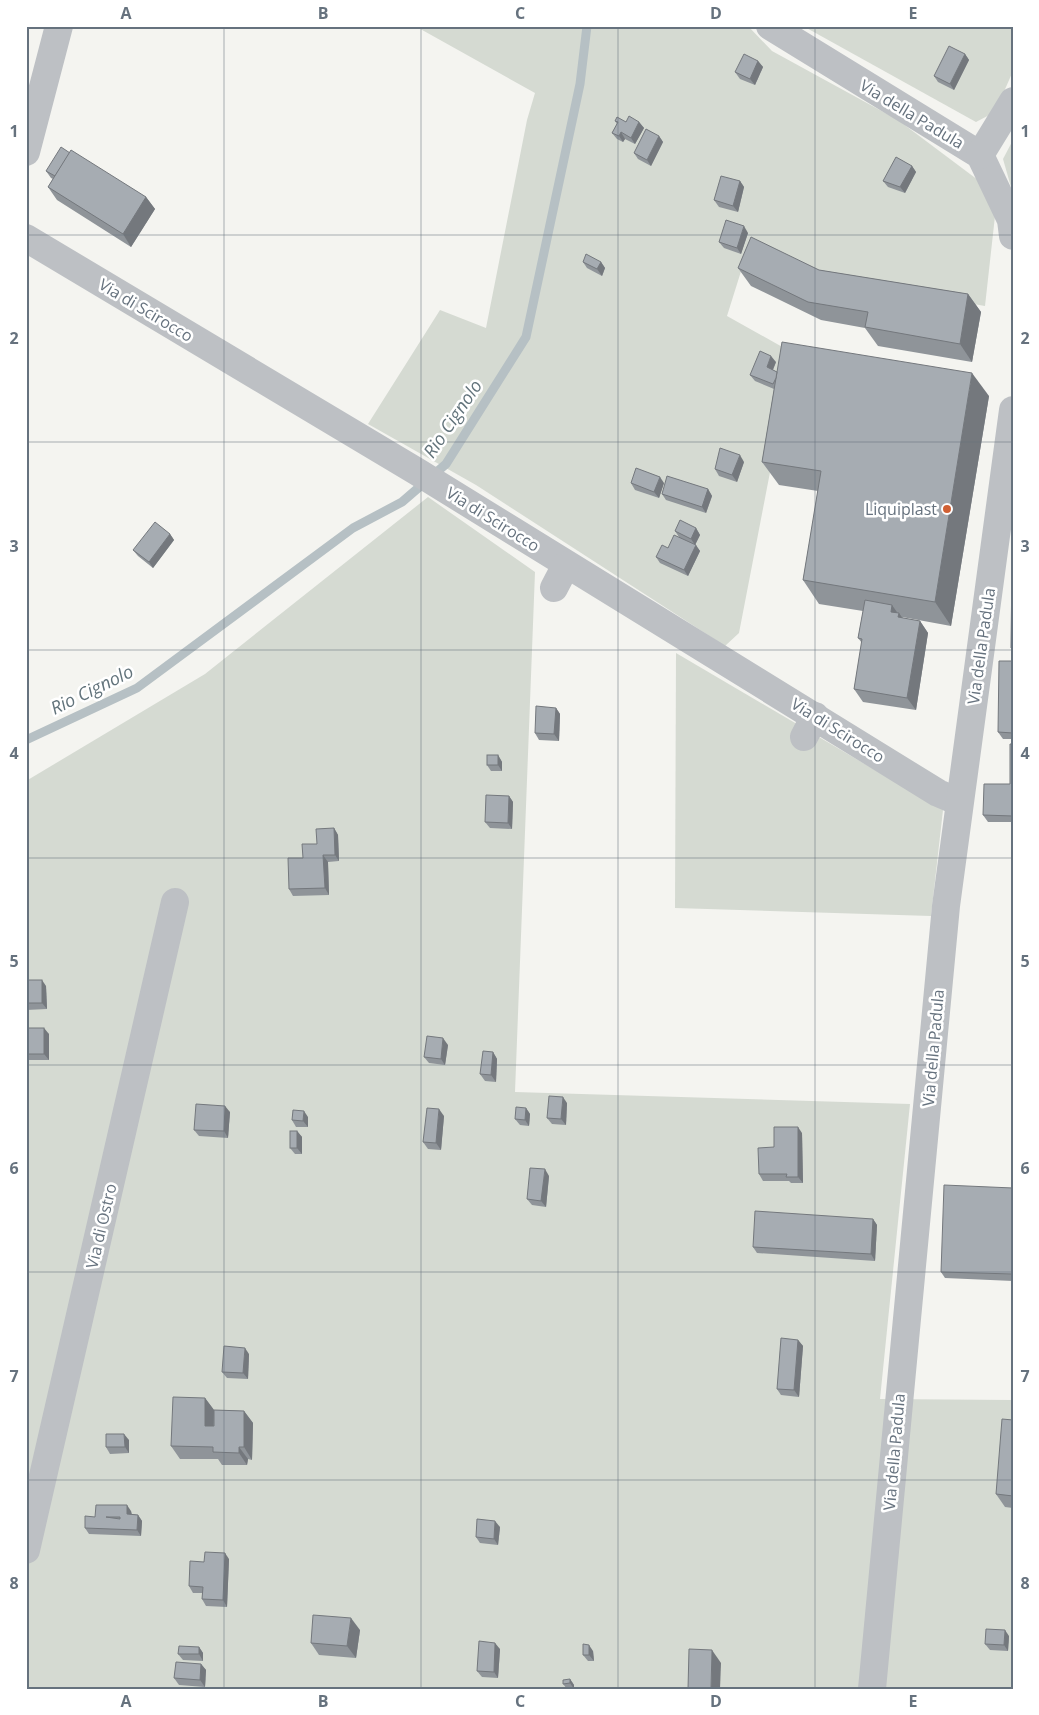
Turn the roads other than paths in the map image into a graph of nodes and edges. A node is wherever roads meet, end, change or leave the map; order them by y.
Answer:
1 (59, 26) edge
2 (770, 26) edge
3 (1013, 101) edge
4 (26, 152) edge
5 (980, 155) junction
6 (1013, 236) edge
7 (26, 238) edge
8 (1013, 410) edge
9 (1004, 537) edge
10 (959, 802) junction
11 (175, 902) dead end
12 (26, 1550) edge
13 (872, 1689) edge

1 - 4 street
2 - 5 street, Via della Padula
3 - 5 street
5 - 6 street, Via della Padula
7 - 10 street, Via di Scirocco
8 - 9 street, Via della Padula
9 - 10 street, Via della Padula
10 - 13 street, Via della Padula
11 - 12 street, Via di Ostro

